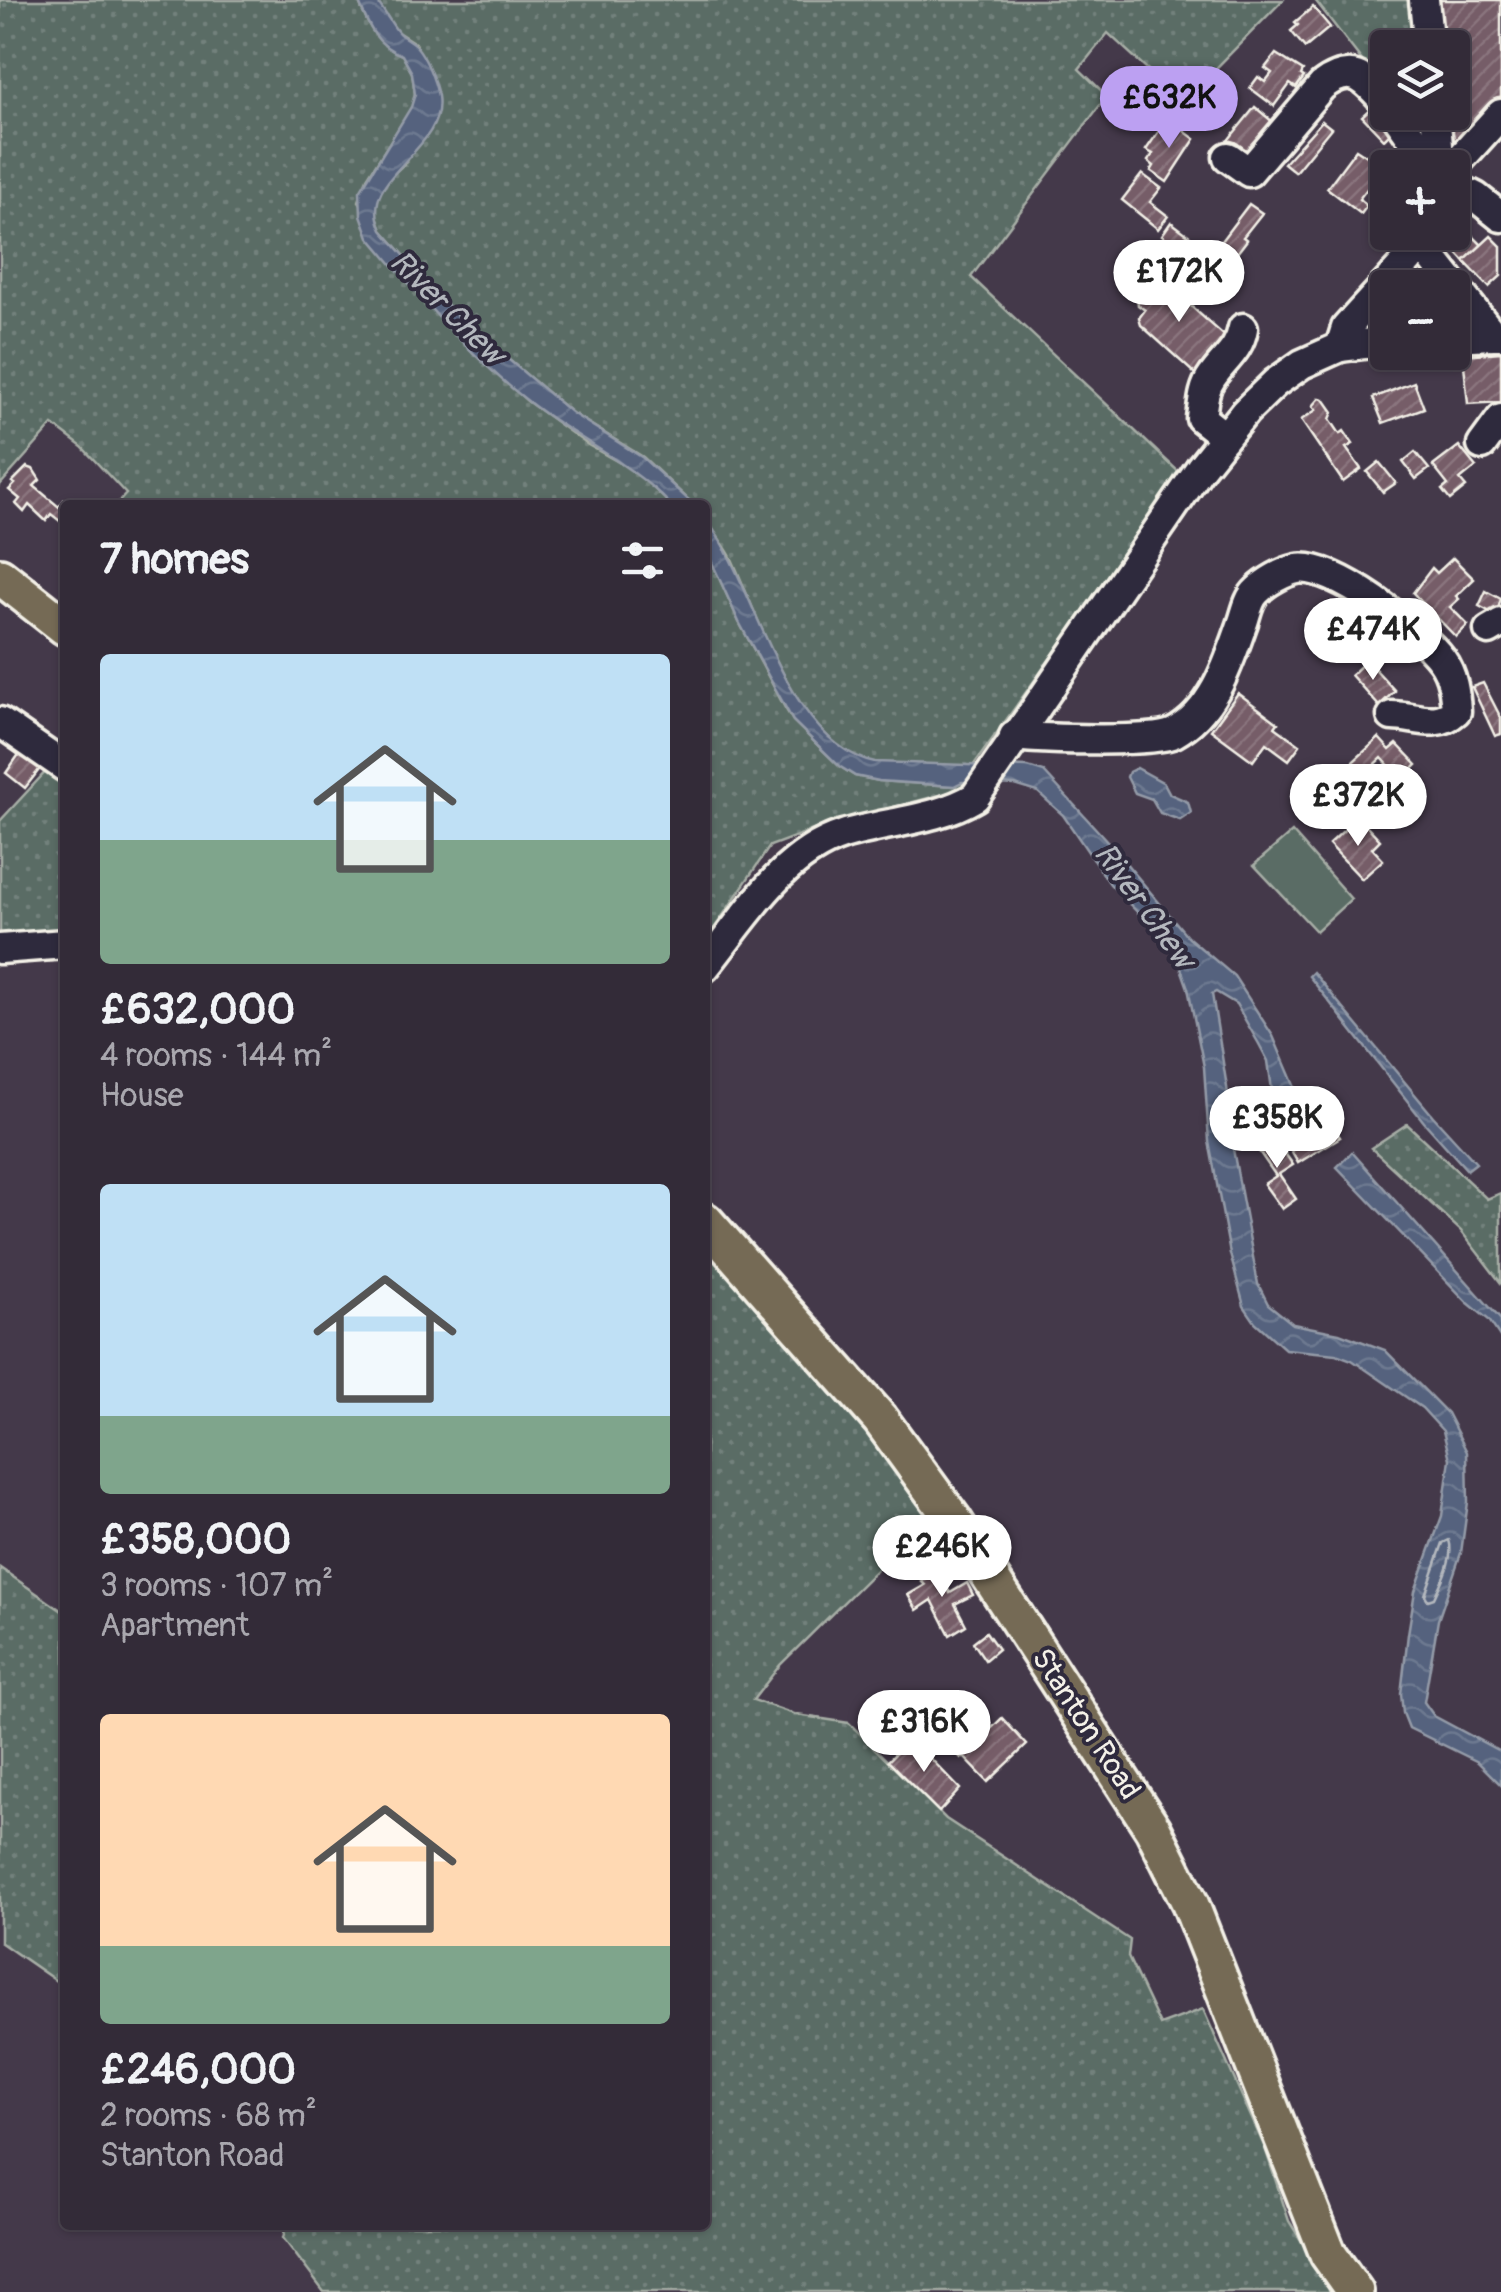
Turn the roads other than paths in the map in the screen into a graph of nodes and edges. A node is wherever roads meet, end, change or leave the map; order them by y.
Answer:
1 (1424, 0) edge
2 (1427, 30) edge
3 (1370, 86) edge
4 (1501, 114) edge
5 (1408, 130) edge
6 (1423, 150) edge
7 (1468, 150) edge
8 (1228, 156) dead end
9 (1470, 194) edge
10 (1501, 217) edge
11 (1414, 250) edge
12 (1432, 250) edge
13 (1243, 328) dead end
14 (1497, 335) edge
15 (1470, 336) edge
16 (1370, 343) edge
17 (1340, 347) junction
18 (1501, 419) edge
19 (1224, 437) junction
20 (1482, 445) dead end
21 (6, 592) edge
22 (60, 624) edge
23 (1392, 716) dead end
24 (0, 722) edge
25 (1010, 742) junction
26 (60, 763) edge
27 (60, 944) edge
28 (0, 949) edge
29 (710, 960) edge
30 (710, 1227) edge
31 (1355, 2292) edge

1 - 2 street
3 - 8 street
4 - 7 street
5 - 6 street
9 - 10 street
11 - 17 street
12 - 14 street
13 - 19 street
14 - 15 street
16 - 17 street
17 - 19 street
18 - 20 street
19 - 25 street
21 - 22 main road
23 - 25 street
24 - 26 street
25 - 29 street
27 - 28 street
30 - 31 main road, Stanton Road

